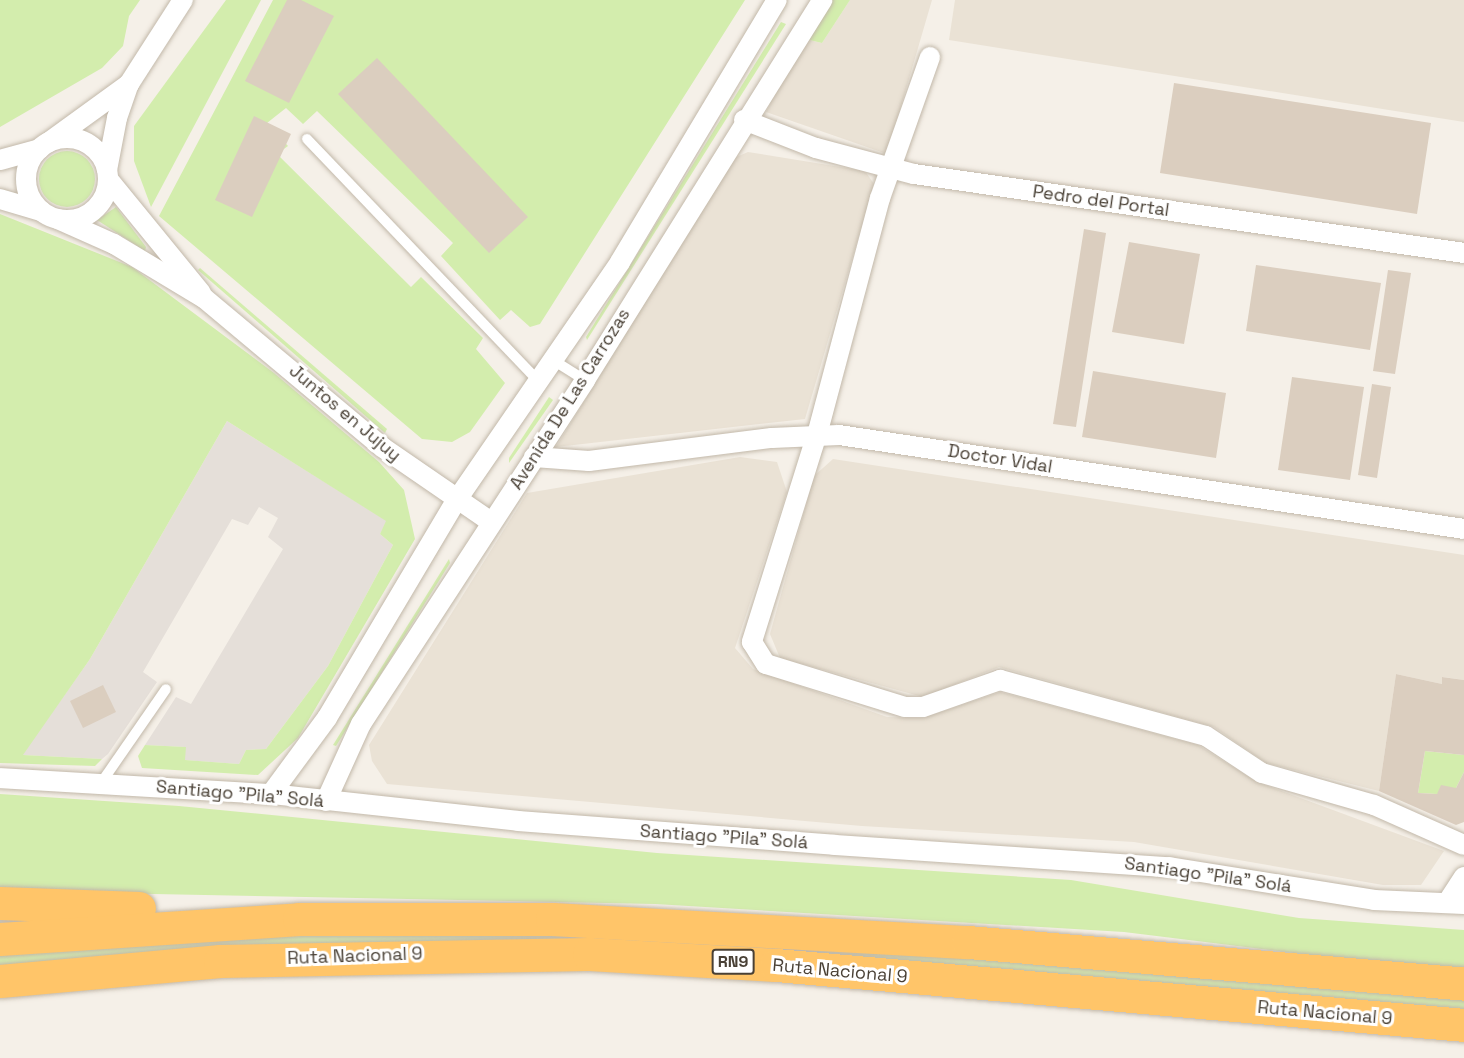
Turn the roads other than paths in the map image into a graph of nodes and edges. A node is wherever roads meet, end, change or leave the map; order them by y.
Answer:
1 (183, 0) edge
2 (777, 0) edge
3 (822, 0) edge
4 (930, 57) dead end
5 (129, 84) junction
6 (744, 120) junction
7 (307, 139) dead end
8 (42, 147) junction
9 (0, 160) edge
10 (893, 167) junction
11 (108, 174) junction
12 (0, 199) edge
13 (50, 215) junction
14 (1464, 253) edge
15 (204, 298) junction
16 (556, 362) junction
17 (585, 380) junction
18 (540, 383) junction
19 (817, 434) junction
20 (534, 457) junction
21 (456, 501) junction
22 (491, 522) junction
23 (1464, 529) edge
24 (166, 689) dead end
25 (0, 778) edge
26 (101, 783) junction
27 (271, 794) junction
28 (326, 801) junction
29 (1464, 845) edge
30 (1464, 877) edge
31 (0, 903) edge
32 (1455, 903) edge
33 (299, 919) junction
34 (0, 939) edge
35 (0, 981) edge
36 (1464, 984) edge
37 (1464, 1024) edge

1 - 5 street
2 - 16 street, Avenida De Las Carrozas
3 - 6 street, Avenida De Las Carrozas
4 - 10 street
5 - 8 street
5 - 11 street
6 - 10 street, Pedro del Portal
6 - 17 street, Avenida De Las Carrozas
7 - 18 lane
8 - 9 street
8 - 11 street
8 - 13 street
10 - 14 street, Pedro del Portal
10 - 19 street
11 - 13 street
11 - 15 street
12 - 13 street
13 - 15 street
15 - 21 street, Juntos en Jujuy
16 - 17 lane
16 - 18 street, Avenida De Las Carrozas
17 - 20 street, Avenida De Las Carrozas
18 - 21 street, Avenida De Las Carrozas
19 - 20 street, Doctor Vidal
19 - 23 street, Doctor Vidal
19 - 29 street
20 - 22 street, Avenida De Las Carrozas
21 - 22 street, Juntos en Jujuy
21 - 27 street, Avenida De Las Carrozas
22 - 28 street, Avenida De Las Carrozas
24 - 26 lane
25 - 26 street, Santiago "Pila" Solá
26 - 27 street, Santiago "Pila" Solá
27 - 28 street, Santiago "Pila" Solá
28 - 32 street, Santiago "Pila" Solá
30 - 32 street
31 - 33 highway
33 - 34 highway, Ruta Nacional 9 / RN9
33 - 36 highway, Ruta Nacional 9 / RN9
35 - 37 highway, Ruta Nacional 9 / RN9

